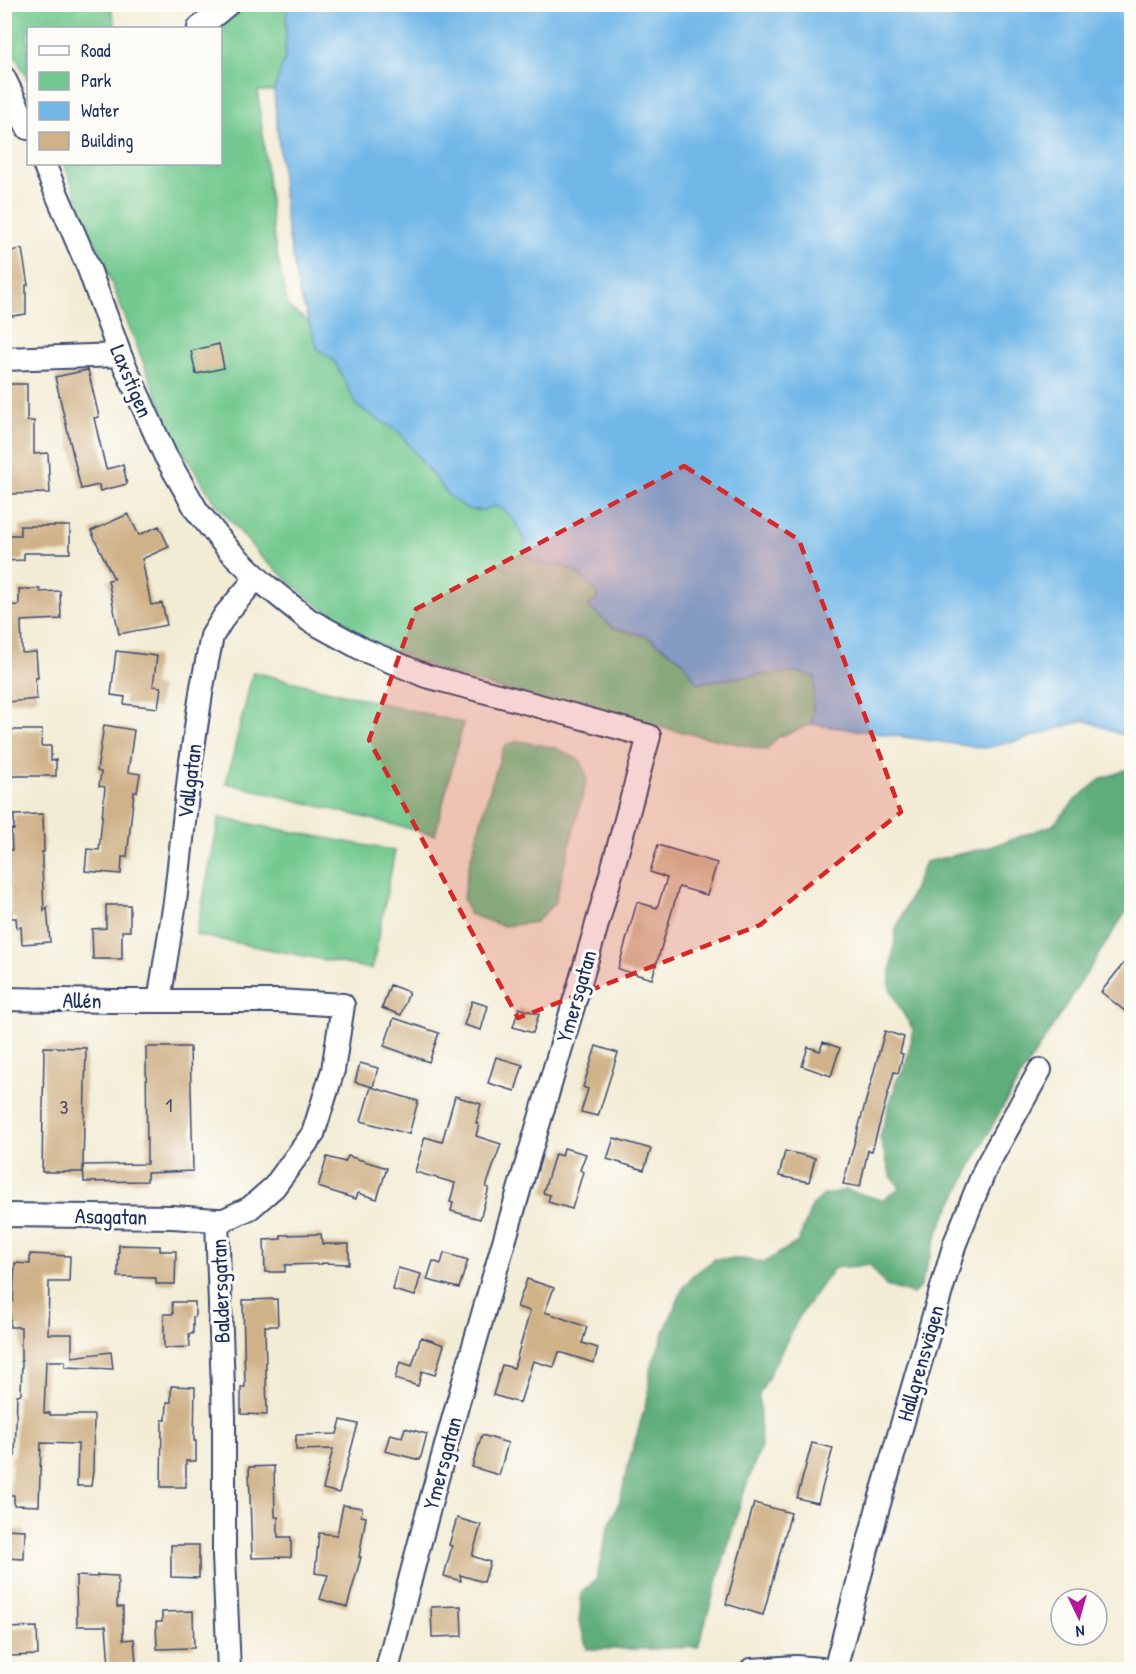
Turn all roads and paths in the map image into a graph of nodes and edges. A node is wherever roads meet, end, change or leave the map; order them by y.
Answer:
1 (228, 4) edge
2 (200, 27) edge
3 (4, 78) edge
4 (27, 126) edge
5 (44, 165) edge
6 (120, 355) junction
7 (4, 358) edge
8 (257, 577) junction
9 (4, 999) edge
10 (159, 1001) junction
11 (1040, 1070) dead end
12 (4, 1215) edge
13 (217, 1220) junction
14 (229, 1670) edge
15 (387, 1670) edge
16 (751, 1670) edge
17 (834, 1670) edge

1 - 2 street
3 - 4 street
5 - 6 street, Laxstigen
6 - 7 street
6 - 8 street, Laxstigen
8 - 10 street, Vallgatan
8 - 15 street, Ymersgatan
9 - 10 street, Allén
10 - 13 street, Baldersgatan
11 - 17 street, Hallgrensvägen
12 - 13 street, Asagatan
13 - 14 street, Baldersgatan
16 - 17 street

